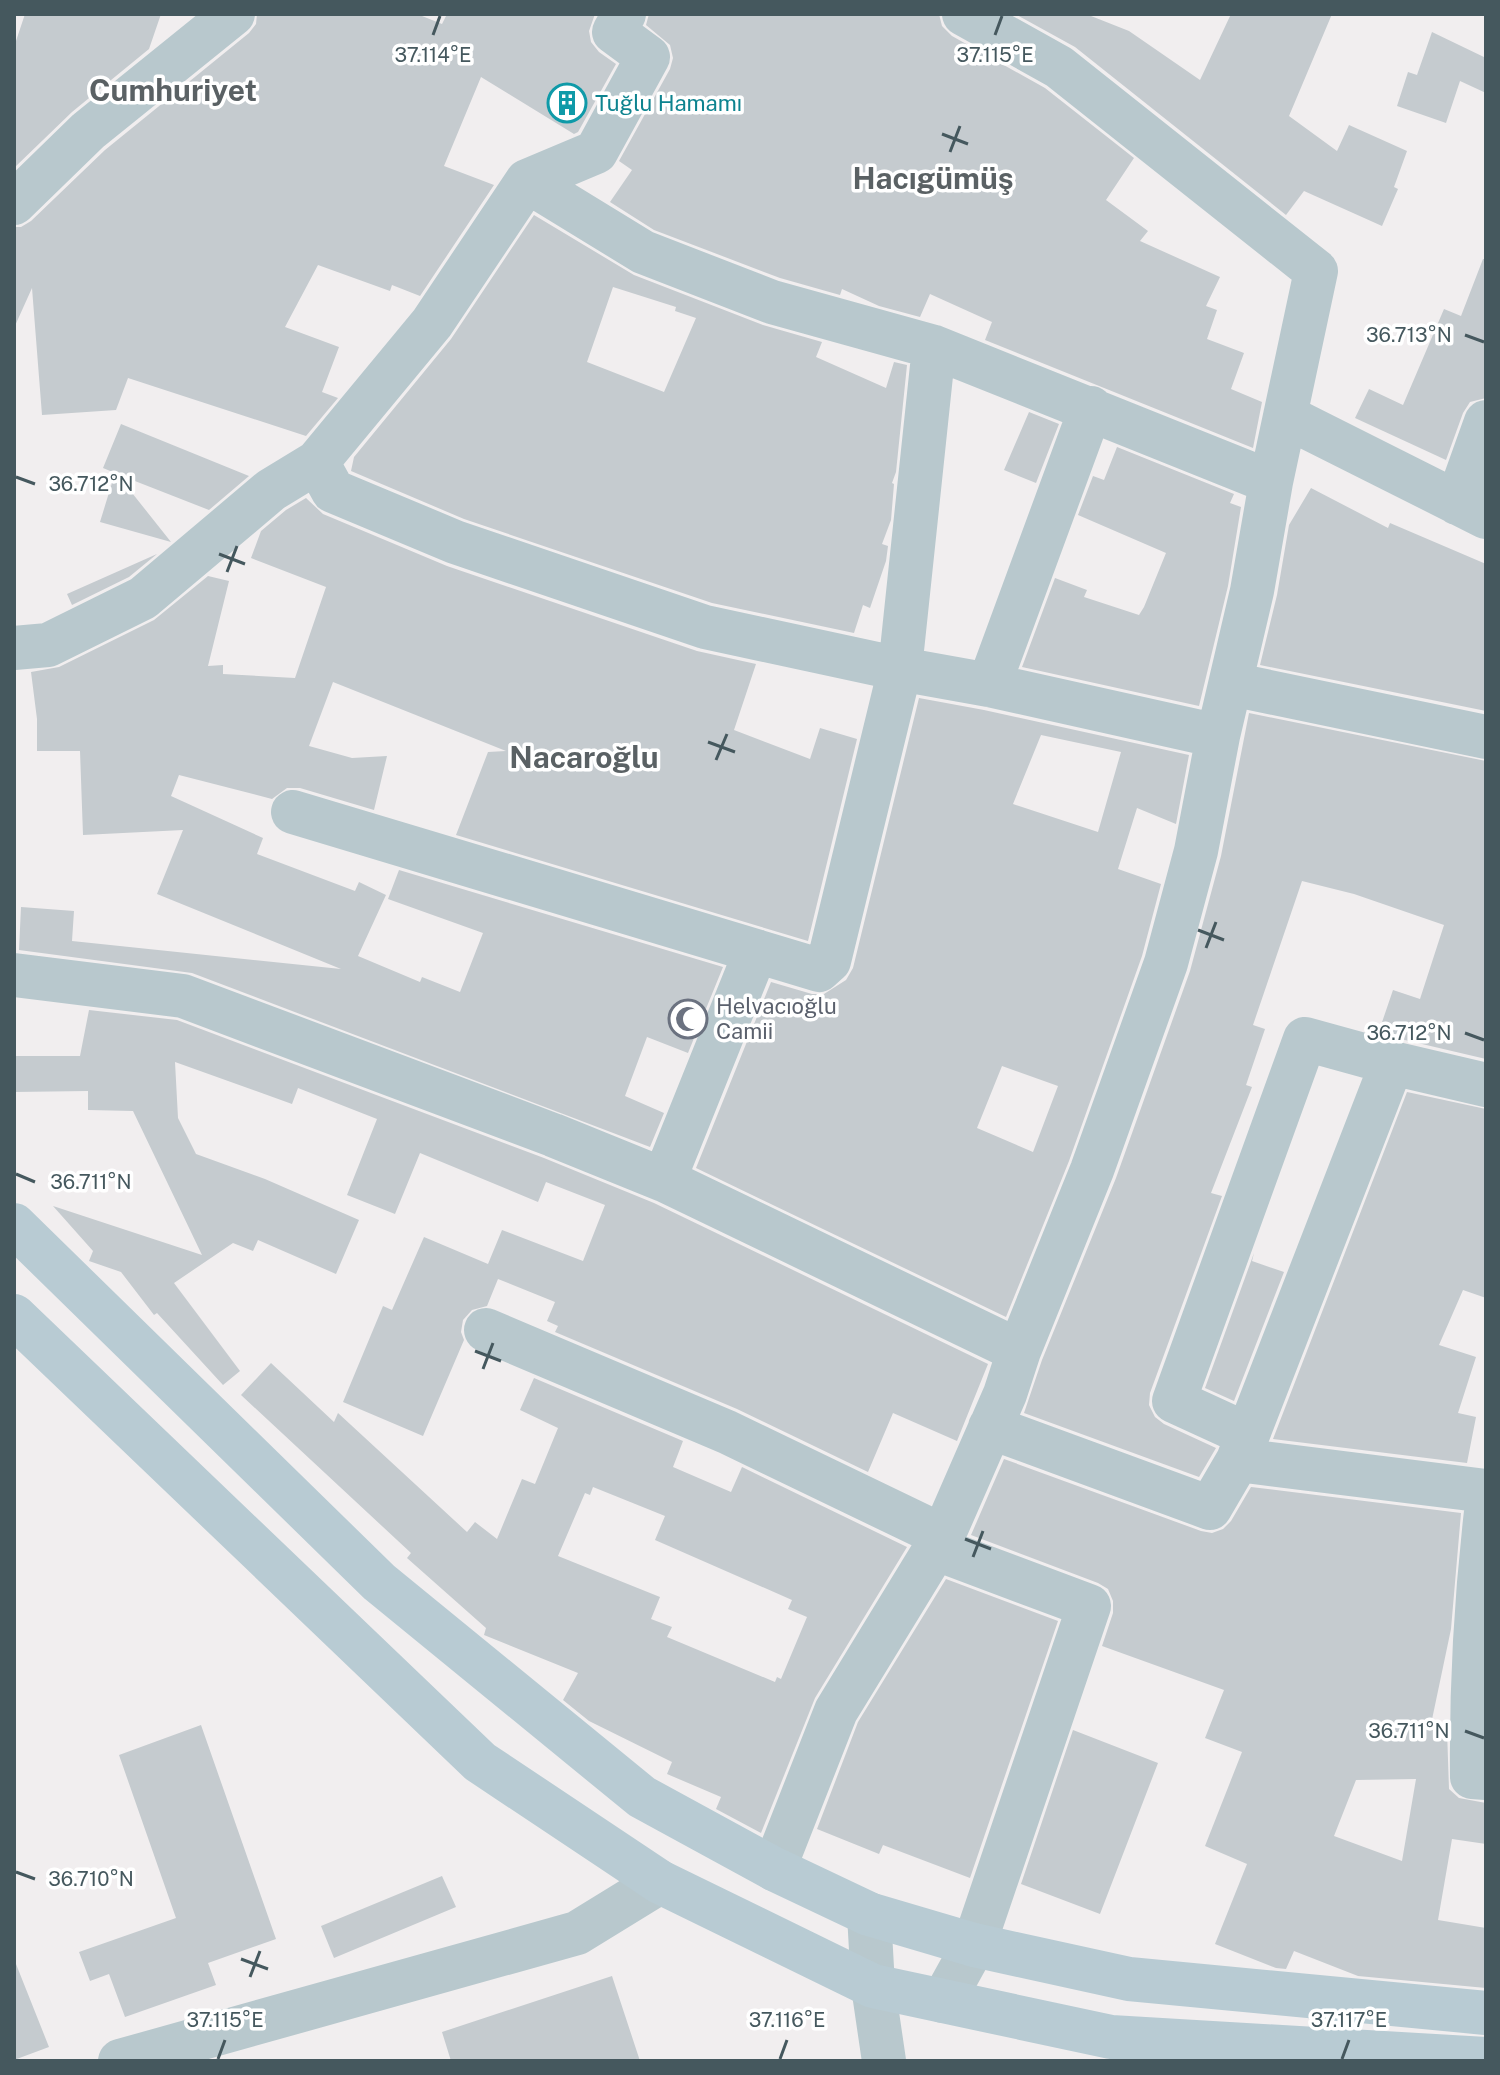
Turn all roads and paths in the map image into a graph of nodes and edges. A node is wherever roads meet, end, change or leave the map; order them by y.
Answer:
1 (233, 14) edge
2 (624, 14) edge
3 (964, 14) edge
4 (527, 181) junction
5 (14, 203) edge
6 (934, 347) junction
7 (1091, 408) junction
8 (1285, 416) junction
9 (1486, 422) edge
10 (317, 462) junction
11 (1271, 482) junction
12 (1471, 510) edge
13 (14, 648) edge
14 (900, 669) junction
15 (1231, 684) junction
16 (989, 685) junction
17 (1218, 736) junction
18 (1486, 737) edge
19 (293, 812) dead end
20 (756, 951) junction
21 (14, 975) edge
22 (1392, 1063) junction
23 (1486, 1085) edge
24 (664, 1180) junction
25 (14, 1225) edge
26 (14, 1316) edge
27 (486, 1330) dead end
28 (1019, 1351) junction
29 (990, 1427) junction
30 (1242, 1447) junction
31 (1486, 1491) edge
32 (1486, 1512) edge
33 (943, 1536) junction
34 (1480, 1658) edge
35 (1486, 1778) edge
36 (774, 1869) junction
37 (660, 1882) junction
38 (869, 1914) junction
39 (974, 1945) junction
40 (873, 1986) junction
41 (943, 2001) junction
42 (1486, 2013) edge
43 (1319, 2055) edge
44 (1473, 2060) edge
45 (120, 2061) edge
46 (884, 2061) edge

1 - 5 street
2 - 4 street
3 - 8 street
4 - 6 street
4 - 10 street
6 - 7 street
6 - 14 street
7 - 11 street
7 - 16 street
8 - 11 street
8 - 12 street
9 - 12 street
10 - 13 street
10 - 14 street
11 - 15 street
14 - 16 street
14 - 20 street
15 - 17 street
15 - 18 street
16 - 17 street
17 - 28 street
19 - 20 street
20 - 24 street
21 - 24 street
22 - 23 street
22 - 30 street
22 - 30 street
24 - 28 street
25 - 36 main road
26 - 37 main road
27 - 33 street
28 - 29 street
29 - 30 street
29 - 33 street
30 - 31 street
32 - 34 street
33 - 36 street
33 - 39 street
34 - 35 street
36 - 38 main road
37 - 40 main road
37 - 45 street
38 - 39 main road
38 - 40 street
39 - 41 street
39 - 42 main road
40 - 41 main road
40 - 46 street
41 - 43 main road
43 - 44 main road

